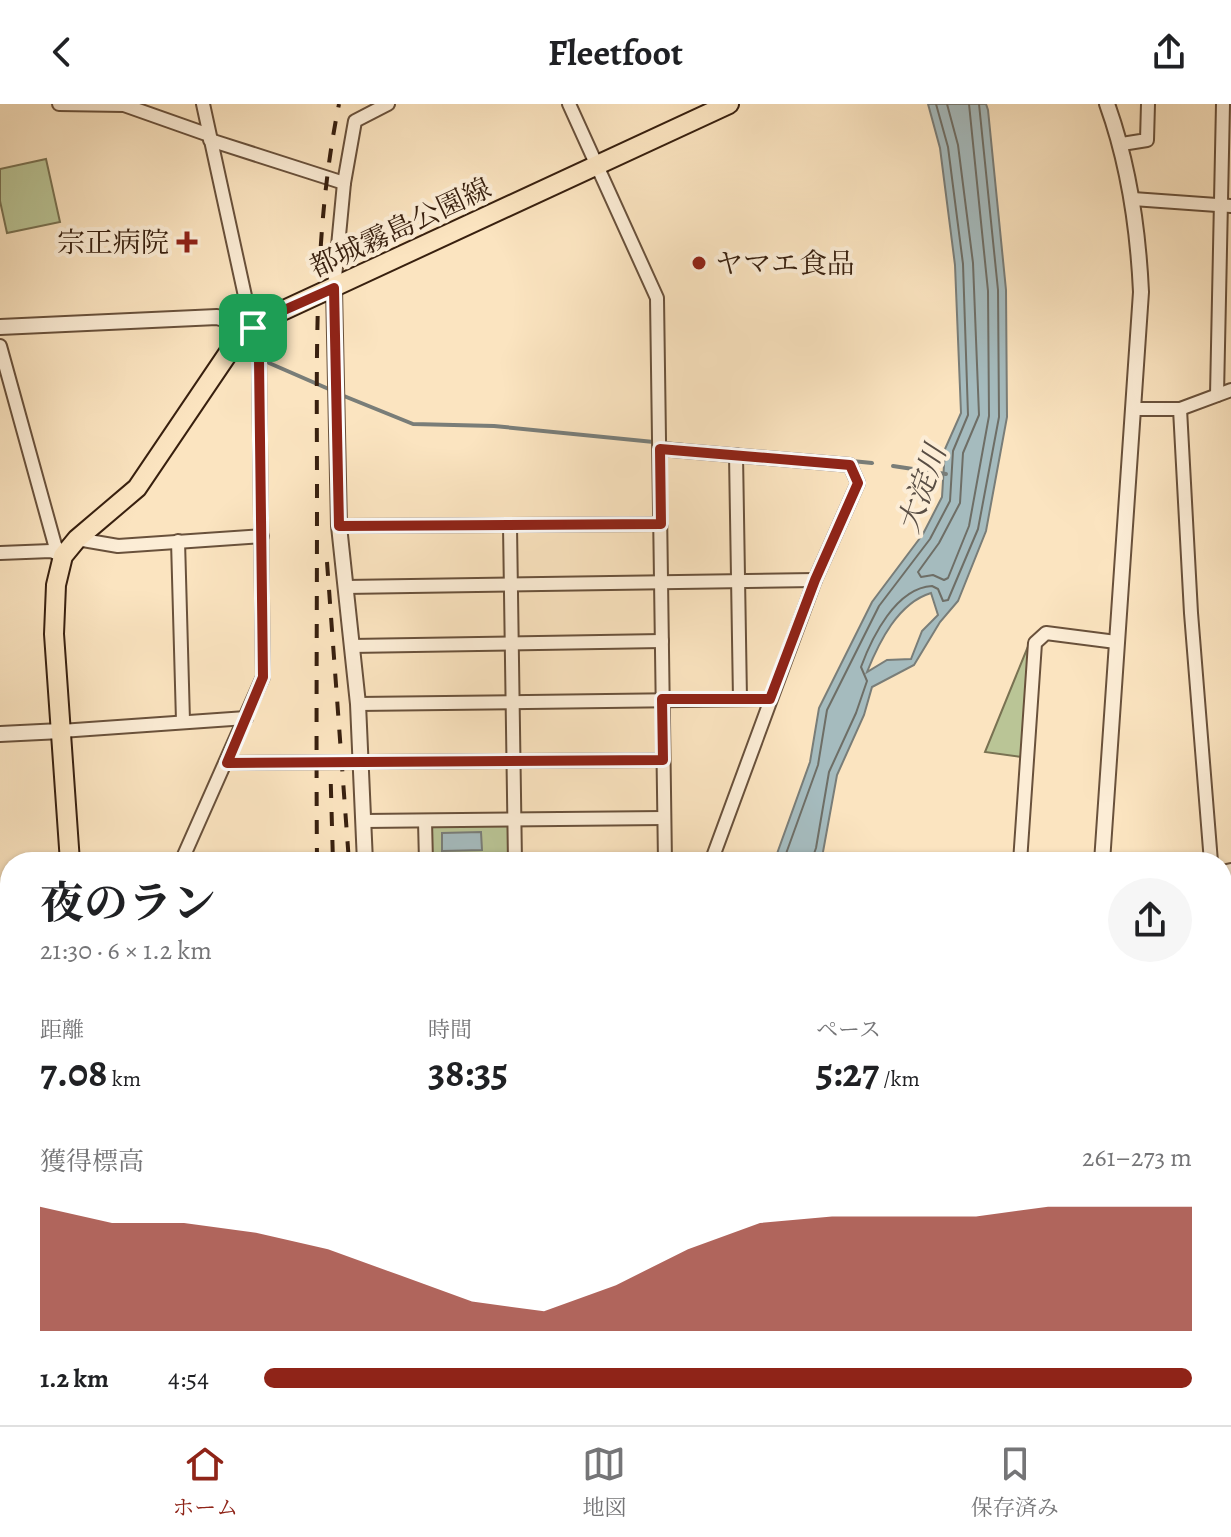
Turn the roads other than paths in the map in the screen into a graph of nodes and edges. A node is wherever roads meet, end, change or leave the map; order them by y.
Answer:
1 (59, 104) edge
2 (203, 104) edge
3 (388, 104) edge
4 (569, 104) edge
5 (729, 104) edge
6 (1107, 104) edge
7 (1148, 104) edge
8 (1223, 104) edge
9 (209, 138) junction
10 (1122, 144) junction
11 (598, 166) junction
12 (344, 183) junction
13 (1133, 199) junction
14 (1225, 206) edge
15 (334, 288) junction
16 (0, 327) edge
17 (253, 328) junction
18 (0, 346) edge
19 (1231, 390) edge
20 (1217, 395) junction
21 (1133, 409) junction
22 (1180, 409) junction
23 (660, 444) junction
24 (736, 455) junction
25 (661, 524) junction
26 (339, 526) junction
27 (510, 526) junction
28 (262, 536) junction
29 (77, 539) junction
30 (178, 541) junction
31 (0, 553) edge
32 (63, 556) junction
33 (815, 580) junction
34 (662, 581) junction
35 (737, 581) junction
36 (511, 586) junction
37 (345, 587) junction
38 (662, 641) junction
39 (1116, 642) junction
40 (512, 644) junction
41 (351, 646) junction
42 (662, 699) junction
43 (740, 699) junction
44 (770, 699) junction
45 (512, 702) junction
46 (358, 704) junction
47 (246, 718) junction
48 (183, 721) junction
49 (61, 731) junction
50 (0, 734) edge
51 (514, 760) junction
52 (663, 760) junction
53 (227, 763) junction
54 (361, 763) junction
55 (664, 818) junction
56 (515, 819) junction
57 (364, 821) junction
58 (425, 821) junction
59 (69, 852) edge
60 (186, 852) edge
61 (365, 852) edge
62 (426, 852) edge
63 (515, 852) edge
64 (665, 852) edge
65 (715, 852) edge
66 (1021, 852) edge
67 (1103, 852) edge
68 (1210, 852) edge

1 - 9 street
2 - 9 street
3 - 12 street
4 - 11 street
5 - 11 main road, 都城霧島公園線
6 - 10 street
7 - 10 street
8 - 14 street
9 - 12 street
9 - 17 street
10 - 13 street
11 - 15 main road, 都城霧島公園線
11 - 23 street
12 - 15 street
13 - 14 street
13 - 21 street
14 - 20 street
15 - 17 main road, 都城霧島公園線
15 - 26 street
16 - 17 street
17 - 28 street
17 - 29 main road, 都城霧島公園線
18 - 32 street
19 - 20 street
20 - 22 street
21 - 22 street
21 - 39 street
22 - 68 street
23 - 24 street
23 - 25 street
24 - 33 street
24 - 35 street
25 - 27 street
25 - 34 street
26 - 27 street
26 - 37 street
27 - 36 street
28 - 30 street
28 - 47 street
29 - 30 street
29 - 32 main road, 都城霧島公園線
30 - 48 street
31 - 32 street
32 - 49 main road, 都城霧島公園線
33 - 35 street
33 - 44 street
34 - 35 street
34 - 36 street
34 - 38 street
35 - 43 street
36 - 37 street
36 - 40 street
37 - 41 street
38 - 40 street
38 - 42 street
39 - 66 street
39 - 67 street
40 - 41 street
40 - 45 street
41 - 46 street
42 - 43 street
42 - 45 street
42 - 52 street
43 - 44 street
44 - 65 street
45 - 46 street
45 - 51 street
46 - 54 street
47 - 48 street
47 - 53 street
48 - 49 street
49 - 50 street
49 - 59 main road, 都城霧島公園線
51 - 52 street
51 - 54 street
51 - 56 street
52 - 55 street
53 - 54 street
53 - 60 street
54 - 57 street
55 - 56 street
55 - 64 street
56 - 58 street
56 - 63 street
57 - 58 street
57 - 61 street
58 - 62 street

